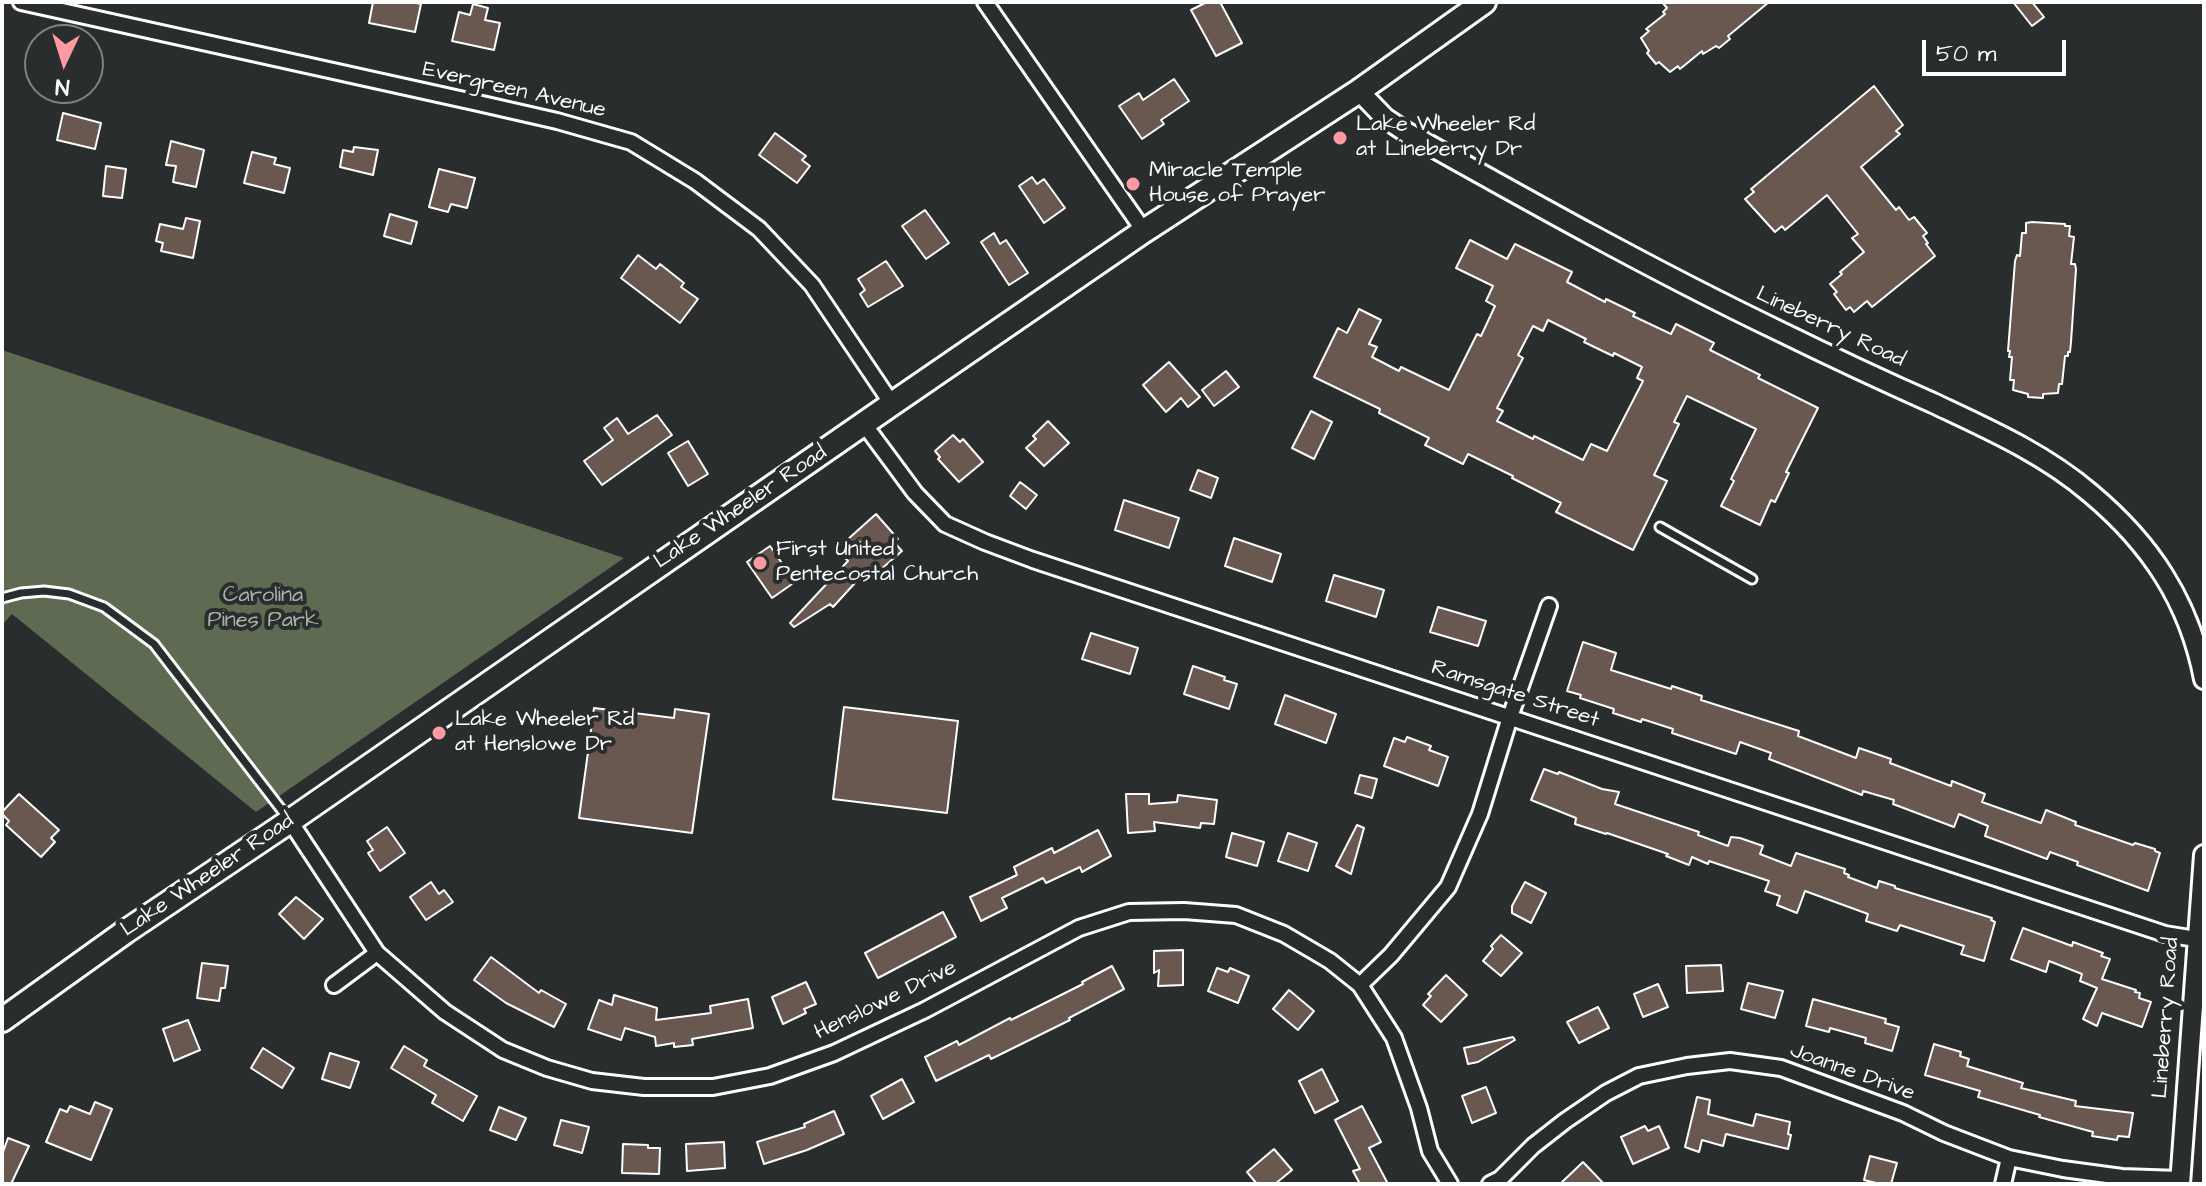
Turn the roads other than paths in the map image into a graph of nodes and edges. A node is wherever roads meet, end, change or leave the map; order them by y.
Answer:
1 (21, 2) edge
2 (985, 2) edge
3 (1484, 2) edge
4 (1359, 91) junction
5 (1144, 231) junction
6 (892, 404) junction
7 (864, 424) junction
8 (1660, 527) dead end
9 (1752, 579) dead end
10 (2, 598) edge
11 (1549, 606) dead end
12 (2204, 679) edge
13 (1510, 717) junction
14 (290, 821) junction
15 (2204, 855) edge
16 (2196, 939) junction
17 (377, 953) junction
18 (334, 985) dead end
19 (1360, 985) junction
20 (2, 1020) edge
21 (2009, 1158) junction
22 (2179, 1182) edge
23 (1450, 1184) edge
24 (1490, 1184) edge
25 (2003, 1184) edge

1 - 6 street, Evergreen Avenue
2 - 5 street
3 - 4 main road, Lake Wheeler Road
4 - 5 main road, Lake Wheeler Road
4 - 12 street, Lineberry Road
5 - 6 main road, Lake Wheeler Road
6 - 7 main road, Lake Wheeler Road
7 - 13 street, Ramsgate Street
7 - 14 main road, Lake Wheeler Road
8 - 9 lane
10 - 14 lane
11 - 13 street
13 - 16 street, Ramsgate Street
13 - 19 street
14 - 17 street, Henslowe Drive
14 - 20 main road, Lake Wheeler Road
15 - 16 street, Lineberry Road
16 - 22 street, Lineberry Road
17 - 18 street
17 - 19 street, Henslowe Drive
19 - 23 street, Henslowe Drive
21 - 22 street, Joanne Drive
21 - 24 street, Joanne Drive
21 - 25 street

